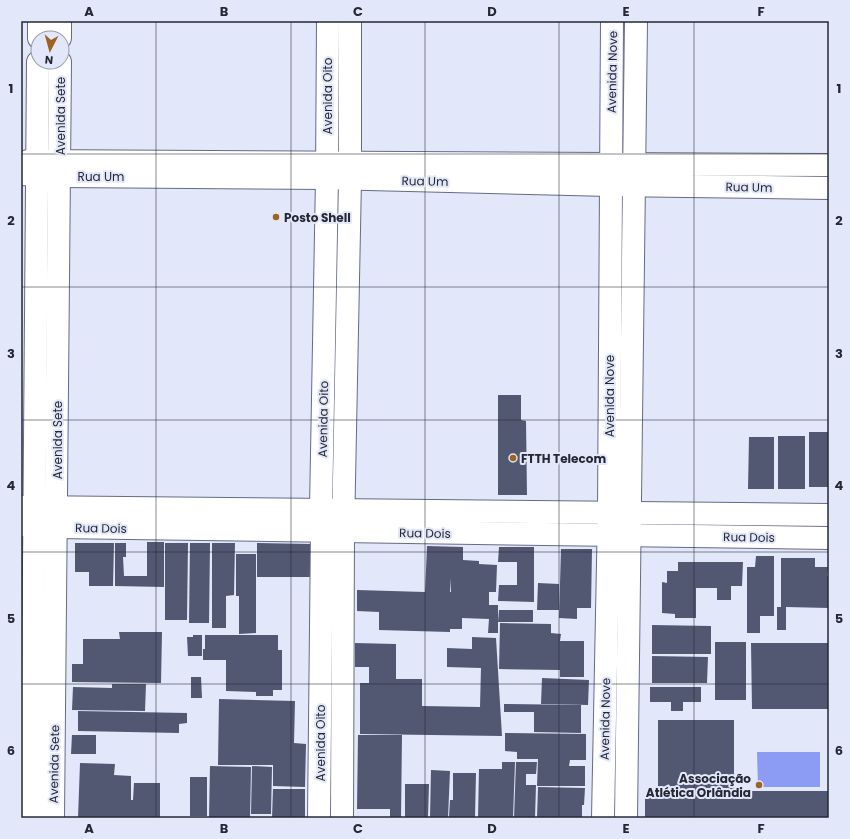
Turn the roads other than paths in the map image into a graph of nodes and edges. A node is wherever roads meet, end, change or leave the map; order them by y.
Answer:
1 (328, 21) edge
2 (350, 21) edge
3 (612, 21) edge
4 (636, 21) edge
5 (37, 70) edge
6 (60, 70) edge
7 (610, 163) junction
8 (634, 163) junction
9 (829, 165) edge
10 (29, 167) edge
11 (59, 168) junction
12 (327, 170) junction
13 (350, 170) junction
14 (610, 185) junction
15 (634, 185) junction
16 (829, 188) edge
17 (321, 509) junction
18 (344, 510) junction
19 (619, 512) junction
20 (829, 515) edge
21 (28, 516) edge
22 (56, 517) junction
23 (322, 531) junction
24 (343, 532) junction
25 (608, 535) junction
26 (630, 535) junction
27 (829, 538) edge
28 (32, 818) edge
29 (53, 818) edge
30 (319, 818) edge
31 (342, 818) edge
32 (603, 818) edge
33 (626, 818) edge

1 - 12 street, Avenida Oito
2 - 13 street, Avenida Oito
3 - 7 street, Avenida Nove
4 - 8 street, Avenida Nove
5 - 10 street, Avenida Sete
6 - 11 street, Avenida Sete
7 - 8 street, Rua Um
7 - 13 street, Rua Um
7 - 14 street, Avenida Nove
8 - 9 street, Rua Um
8 - 15 street, Avenida Nove
10 - 11 street, Rua Um
10 - 21 street, Avenida Sete
11 - 12 street, Rua Um
11 - 22 street, Avenida Sete
12 - 13 street, Rua Um
12 - 17 street, Avenida Oito
13 - 14 street, Rua Um
13 - 18 street, Avenida Oito
14 - 15 street, Rua Um
14 - 19 street, Avenida Nove
15 - 16 street, Rua Um
15 - 19 street, Avenida Nove
17 - 18 street, Rua Dois
17 - 22 street, Rua Dois
17 - 23 street, Avenida Oito
18 - 19 street, Rua Dois
18 - 24 street, Avenida Oito
19 - 20 street, Rua Dois
19 - 25 street, Avenida Nove
19 - 26 street, Avenida Nove
21 - 22 street, Rua Dois
21 - 28 street, Avenida Sete
22 - 23 street, Rua Dois
22 - 29 street, Avenida Sete
23 - 24 street, Rua Dois
23 - 30 street, Avenida Oito
24 - 25 street, Rua Dois
24 - 31 street, Avenida Oito
25 - 26 street, Rua Dois
25 - 32 street, Avenida Nove
26 - 27 street, Rua Dois
26 - 33 street, Avenida Nove

